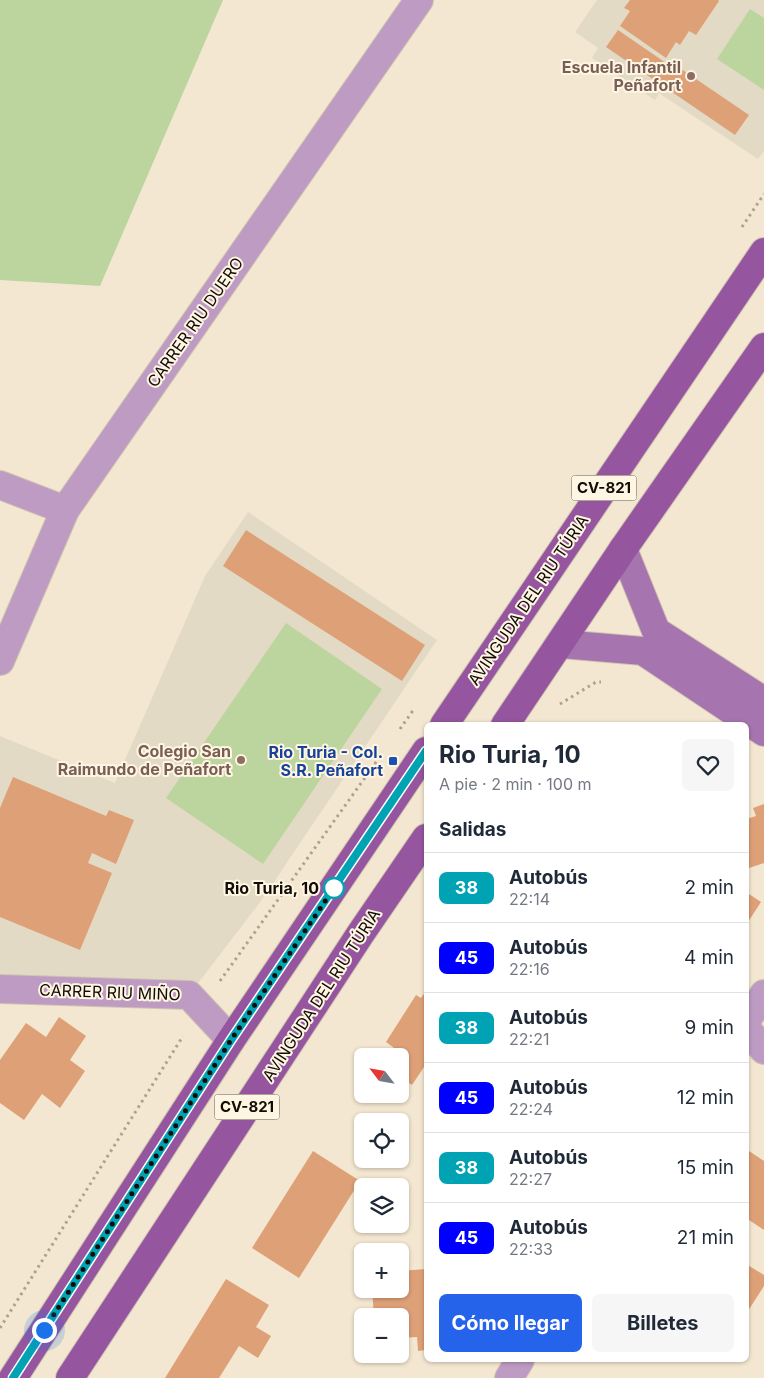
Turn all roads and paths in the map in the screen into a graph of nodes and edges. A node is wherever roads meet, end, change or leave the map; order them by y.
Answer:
1 (418, 0) edge
2 (764, 252) edge
3 (764, 347) edge
4 (0, 485) edge
5 (65, 510) junction
6 (623, 549) junction
7 (562, 644) junction
8 (0, 660) edge
9 (604, 682) dead end
10 (764, 701) edge
11 (521, 702) junction
12 (446, 722) edge
13 (507, 722) edge
14 (764, 732) edge
15 (424, 754) edge
16 (424, 841) edge
17 (0, 989) edge
18 (764, 994) edge
19 (749, 1017) edge
20 (749, 1032) edge
21 (231, 1040) junction
22 (764, 1050) edge
23 (519, 1362) edge
24 (13, 1378) edge
25 (70, 1378) edge
26 (509, 1378) edge

1 - 5 street, CARRER RIU DUERO
2 - 12 main road, AVINGUDA DEL RIU TÚRIA / CV-821
3 - 6 main road, CV-821
4 - 5 street
5 - 8 street, CARRER RIU DUERO
6 - 7 main road, CV-821
6 - 10 street
7 - 11 main road, CV-821
7 - 14 street
9 - 11 path
11 - 13 main road, CV-821
15 - 21 main road, CV-821
16 - 25 main road, AVINGUDA DEL RIU TÚRIA / CV-821
17 - 21 street, CARRER RIU MIÑO
18 - 19 street
20 - 22 street
21 - 24 main road, CV-821
23 - 26 street

